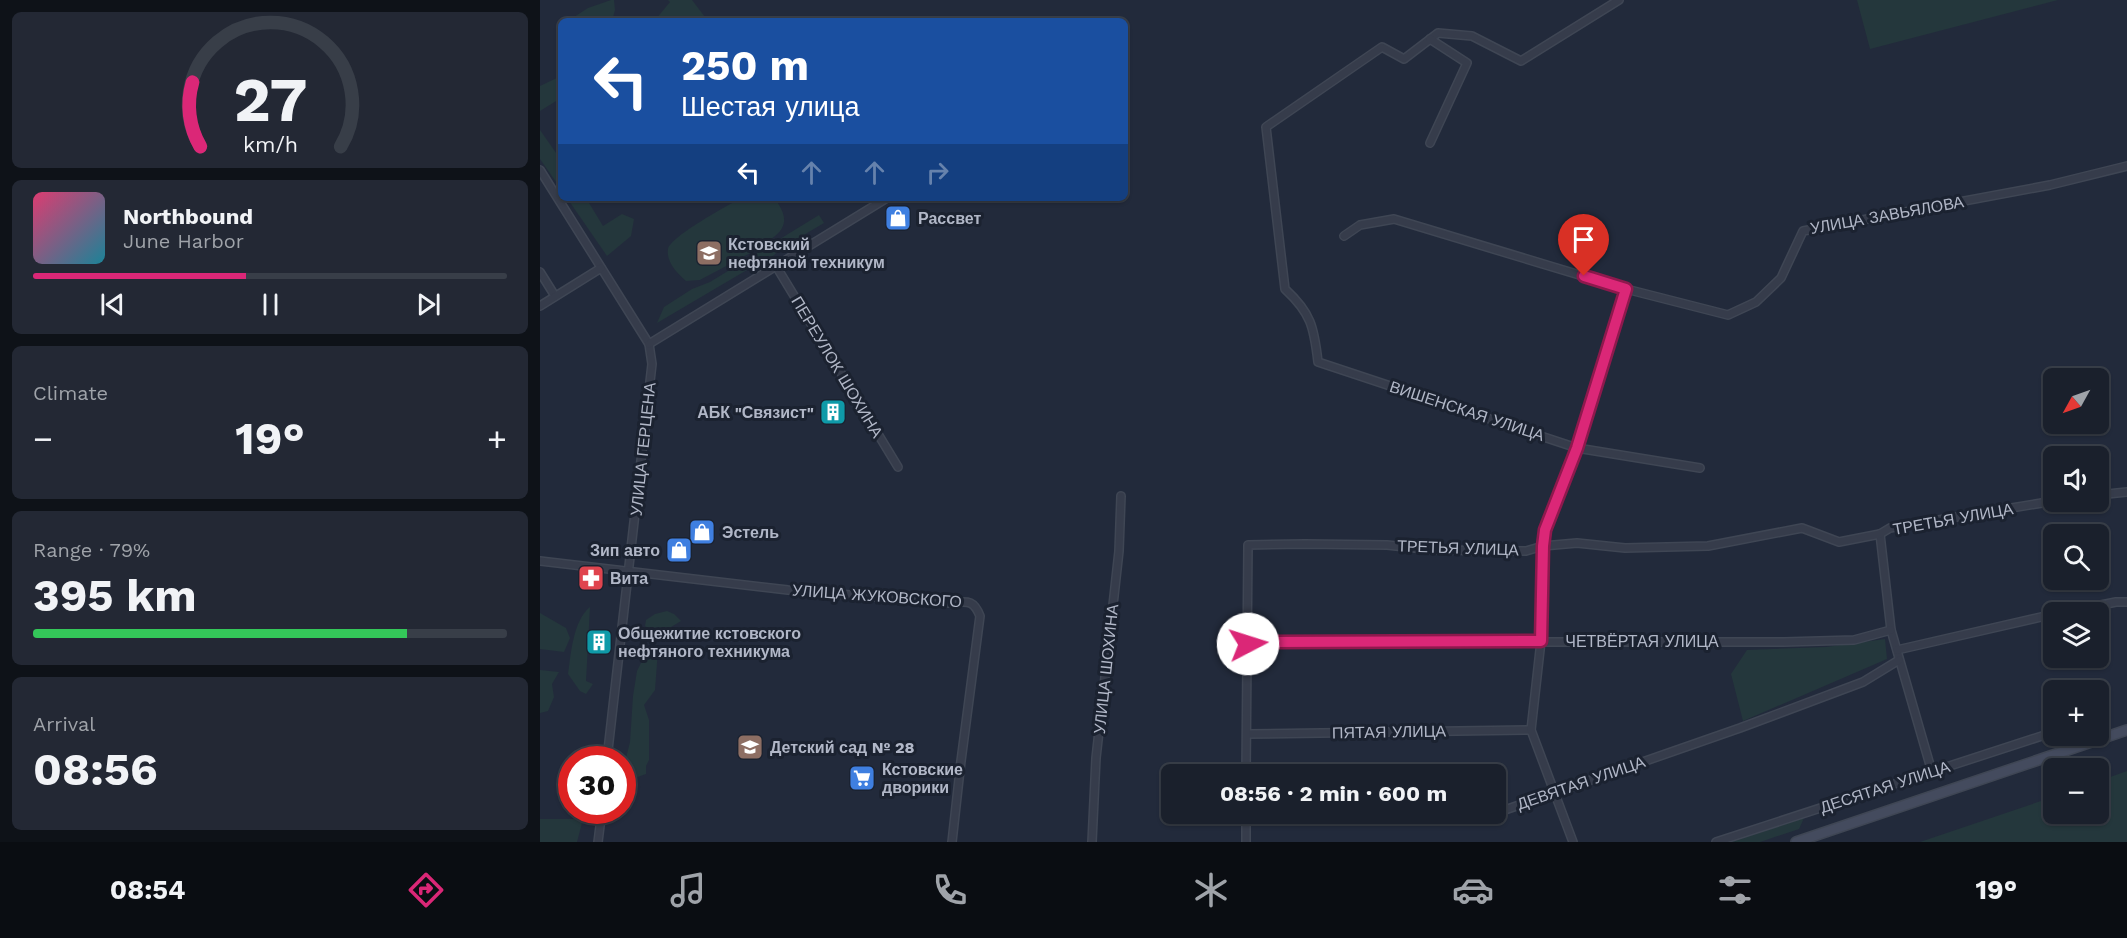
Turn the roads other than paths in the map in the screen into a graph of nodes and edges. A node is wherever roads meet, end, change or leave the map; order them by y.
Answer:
1 (1619, 0) edge
2 (1430, 39) junction
3 (1430, 143) dead end
4 (2127, 166) edge
5 (540, 170) edge
6 (558, 199) edge
7 (559, 201) edge
8 (882, 201) edge
9 (1344, 236) dead end
10 (776, 266) junction
11 (601, 268) junction
12 (540, 272) edge
13 (1626, 289) junction
14 (555, 296) junction
15 (540, 306) edge
16 (649, 344) junction
17 (1577, 448) junction
18 (898, 467) dead end
19 (1700, 468) dead end
20 (2127, 492) edge
21 (2109, 494) edge
22 (1121, 496) dead end
23 (2043, 503) edge
24 (1880, 534) junction
25 (1543, 546) junction
26 (540, 561) edge
27 (628, 570) junction
28 (2127, 602) edge
29 (2109, 603) edge
30 (2043, 617) edge
31 (1891, 630) junction
32 (1541, 641) junction
33 (1248, 644) junction
34 (1898, 650) junction
35 (1899, 660) junction
36 (1531, 730) junction
37 (2127, 730) edge
38 (1247, 734) junction
39 (2043, 736) edge
40 (608, 746) edge
41 (1246, 764) edge
42 (1932, 772) junction
43 (1556, 792) junction
44 (1506, 810) edge
45 (600, 824) edge
46 (1246, 824) edge
47 (598, 842) edge
48 (952, 842) edge
49 (1092, 842) edge
50 (1246, 842) edge
51 (1573, 842) edge
52 (1716, 842) edge
53 (1796, 842) edge

1 - 2 street
2 - 3 street
2 - 17 street, ВИШЕНСКАЯ УЛИЦА
4 - 13 street, УЛИЦА ЗАВЬЯЛОВА
5 - 6 street, УЛИЦА ГЕРЦЕНА
7 - 11 street, УЛИЦА ГЕРЦЕНА
8 - 10 street
9 - 13 street, УЛИЦА ЗАВЬЯЛОВА
10 - 16 street
10 - 18 street, ПЕРЕУЛОК ШОХИНА
11 - 14 street
11 - 16 street, УЛИЦА ГЕРЦЕНА
12 - 14 street
13 - 17 street
14 - 15 street
16 - 27 street, УЛИЦА ГЕРЦЕНА
17 - 19 street, ВИШЕНСКАЯ УЛИЦА
17 - 25 street
20 - 21 street
22 - 49 street, УЛИЦА ШОХИНА
23 - 24 street, ТРЕТЬЯ УЛИЦА
24 - 25 street, ТРЕТЬЯ УЛИЦА
24 - 31 street
25 - 32 street
25 - 33 street, ТРЕТЬЯ УЛИЦА
26 - 27 street, УЛИЦА ЖУКОВСКОГО
27 - 40 street, УЛИЦА ГЕРЦЕНА
27 - 48 street, УЛИЦА ЖУКОВСКОГО
28 - 29 street
30 - 34 street
31 - 32 street, ЧЕТВЁРТАЯ УЛИЦА
31 - 34 street
32 - 33 street, ЧЕТВЁРТАЯ УЛИЦА
32 - 36 street
33 - 38 street
34 - 35 street
35 - 42 street
35 - 43 street, ДЕВЯТАЯ УЛИЦА
36 - 38 street, ПЯТАЯ УЛИЦА
36 - 43 street
37 - 53 main road
38 - 41 street
39 - 42 street, ДЕСЯТАЯ УЛИЦА
42 - 52 street, ДЕСЯТАЯ УЛИЦА
43 - 44 street, ДЕВЯТАЯ УЛИЦА
43 - 51 street
45 - 47 street
46 - 50 street

